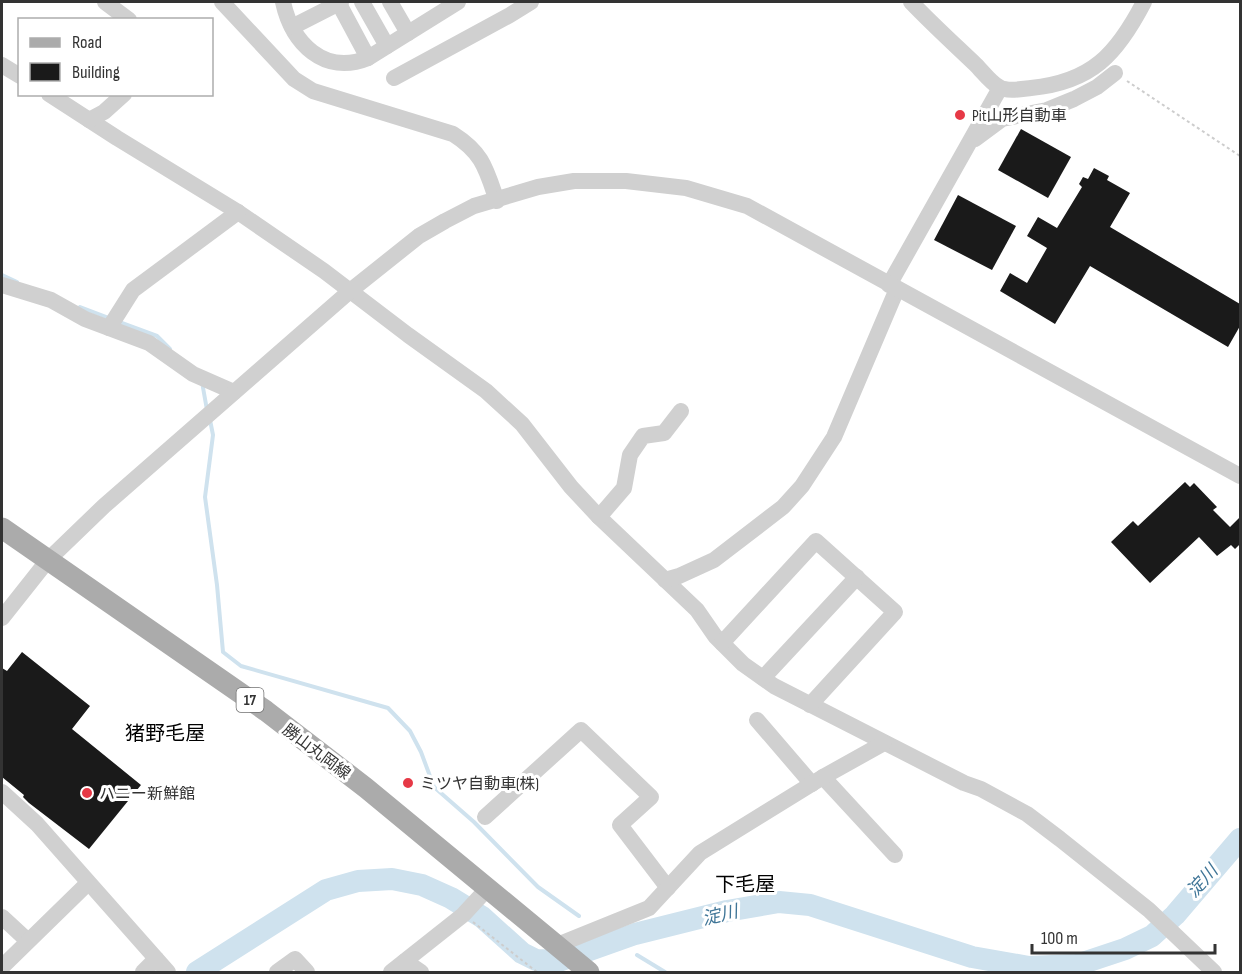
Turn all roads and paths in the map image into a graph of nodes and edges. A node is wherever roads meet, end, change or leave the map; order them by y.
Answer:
1 (105, 2) edge
2 (222, 2) edge
3 (283, 2) edge
4 (339, 2) edge
5 (362, 2) edge
6 (390, 2) edge
7 (454, 2) edge
8 (531, 2) edge
9 (911, 2) edge
10 (1144, 2) edge
11 (126, 18) edge
12 (292, 27) junction
13 (408, 33) junction
14 (387, 46) junction
15 (368, 58) junction
16 (2, 65) edge
17 (1115, 73) joint
18 (18, 75) edge
19 (394, 78) dead end
20 (1000, 88) junction
21 (52, 96) edge
22 (122, 96) edge
23 (89, 120) junction
24 (970, 144) junction
25 (1240, 156) edge
26 (496, 201) junction
27 (238, 212) junction
28 (2, 285) edge
29 (893, 287) junction
30 (350, 291) junction
31 (109, 328) junction
32 (234, 392) junction
33 (681, 411) dead end
34 (1240, 476) edge
35 (599, 517) junction
36 (2, 528) edge
37 (48, 560) junction
38 (857, 577) junction
39 (665, 580) junction
40 (2, 618) edge
41 (722, 643) junction
42 (763, 678) junction
43 (810, 705) junction
44 (757, 720) dead end
45 (884, 742) junction
46 (817, 780) junction
47 (2, 792) edge
48 (485, 818) dead end
49 (895, 855) dead end
50 (88, 883) junction
51 (669, 888) junction
52 (484, 893) junction
53 (463, 915) junction
54 (2, 917) edge
55 (28, 941) junction
56 (558, 948) junction
57 (156, 959) junction
58 (405, 961) junction
59 (2, 967) edge
60 (584, 969) edge
61 (143, 972) edge
62 (168, 972) edge
63 (277, 972) edge
64 (307, 972) edge
65 (390, 972) edge
66 (421, 972) edge
67 (537, 972) edge
68 (1214, 972) edge

1 - 11 street
2 - 26 street
3 - 12 street
4 - 12 street
4 - 15 street
5 - 14 street
6 - 13 street
7 - 13 street
8 - 19 street
9 - 20 street
10 - 20 street
12 - 15 street
13 - 14 street
14 - 15 street
16 - 18 street
17 - 24 street
17 - 25 path
20 - 24 street
21 - 23 street
22 - 23 street
23 - 27 street
24 - 29 street
26 - 29 street
26 - 30 street
27 - 30 street
27 - 31 street
28 - 31 street
29 - 34 street
29 - 39 street
30 - 32 street
30 - 35 street
31 - 32 street
32 - 37 street
33 - 35 street
35 - 39 street
36 - 37 main road, 勝山丸岡線 / 17
37 - 40 street
37 - 52 main road, 勝山丸岡線 / 17
38 - 41 street
38 - 42 street
38 - 43 street
39 - 41 street
41 - 42 street
42 - 43 street
43 - 45 street
44 - 46 street
45 - 46 street
45 - 68 street
46 - 49 street
46 - 51 street
47 - 50 street
48 - 51 street
50 - 55 street
50 - 57 street
51 - 56 street
52 - 53 street
52 - 56 main road, 勝山丸岡線 / 17
53 - 58 street
53 - 67 path
54 - 55 street
55 - 59 street
56 - 60 main road, 勝山丸岡線 / 17
57 - 61 street
57 - 62 street
58 - 65 street
58 - 66 street
63 - 64 street

